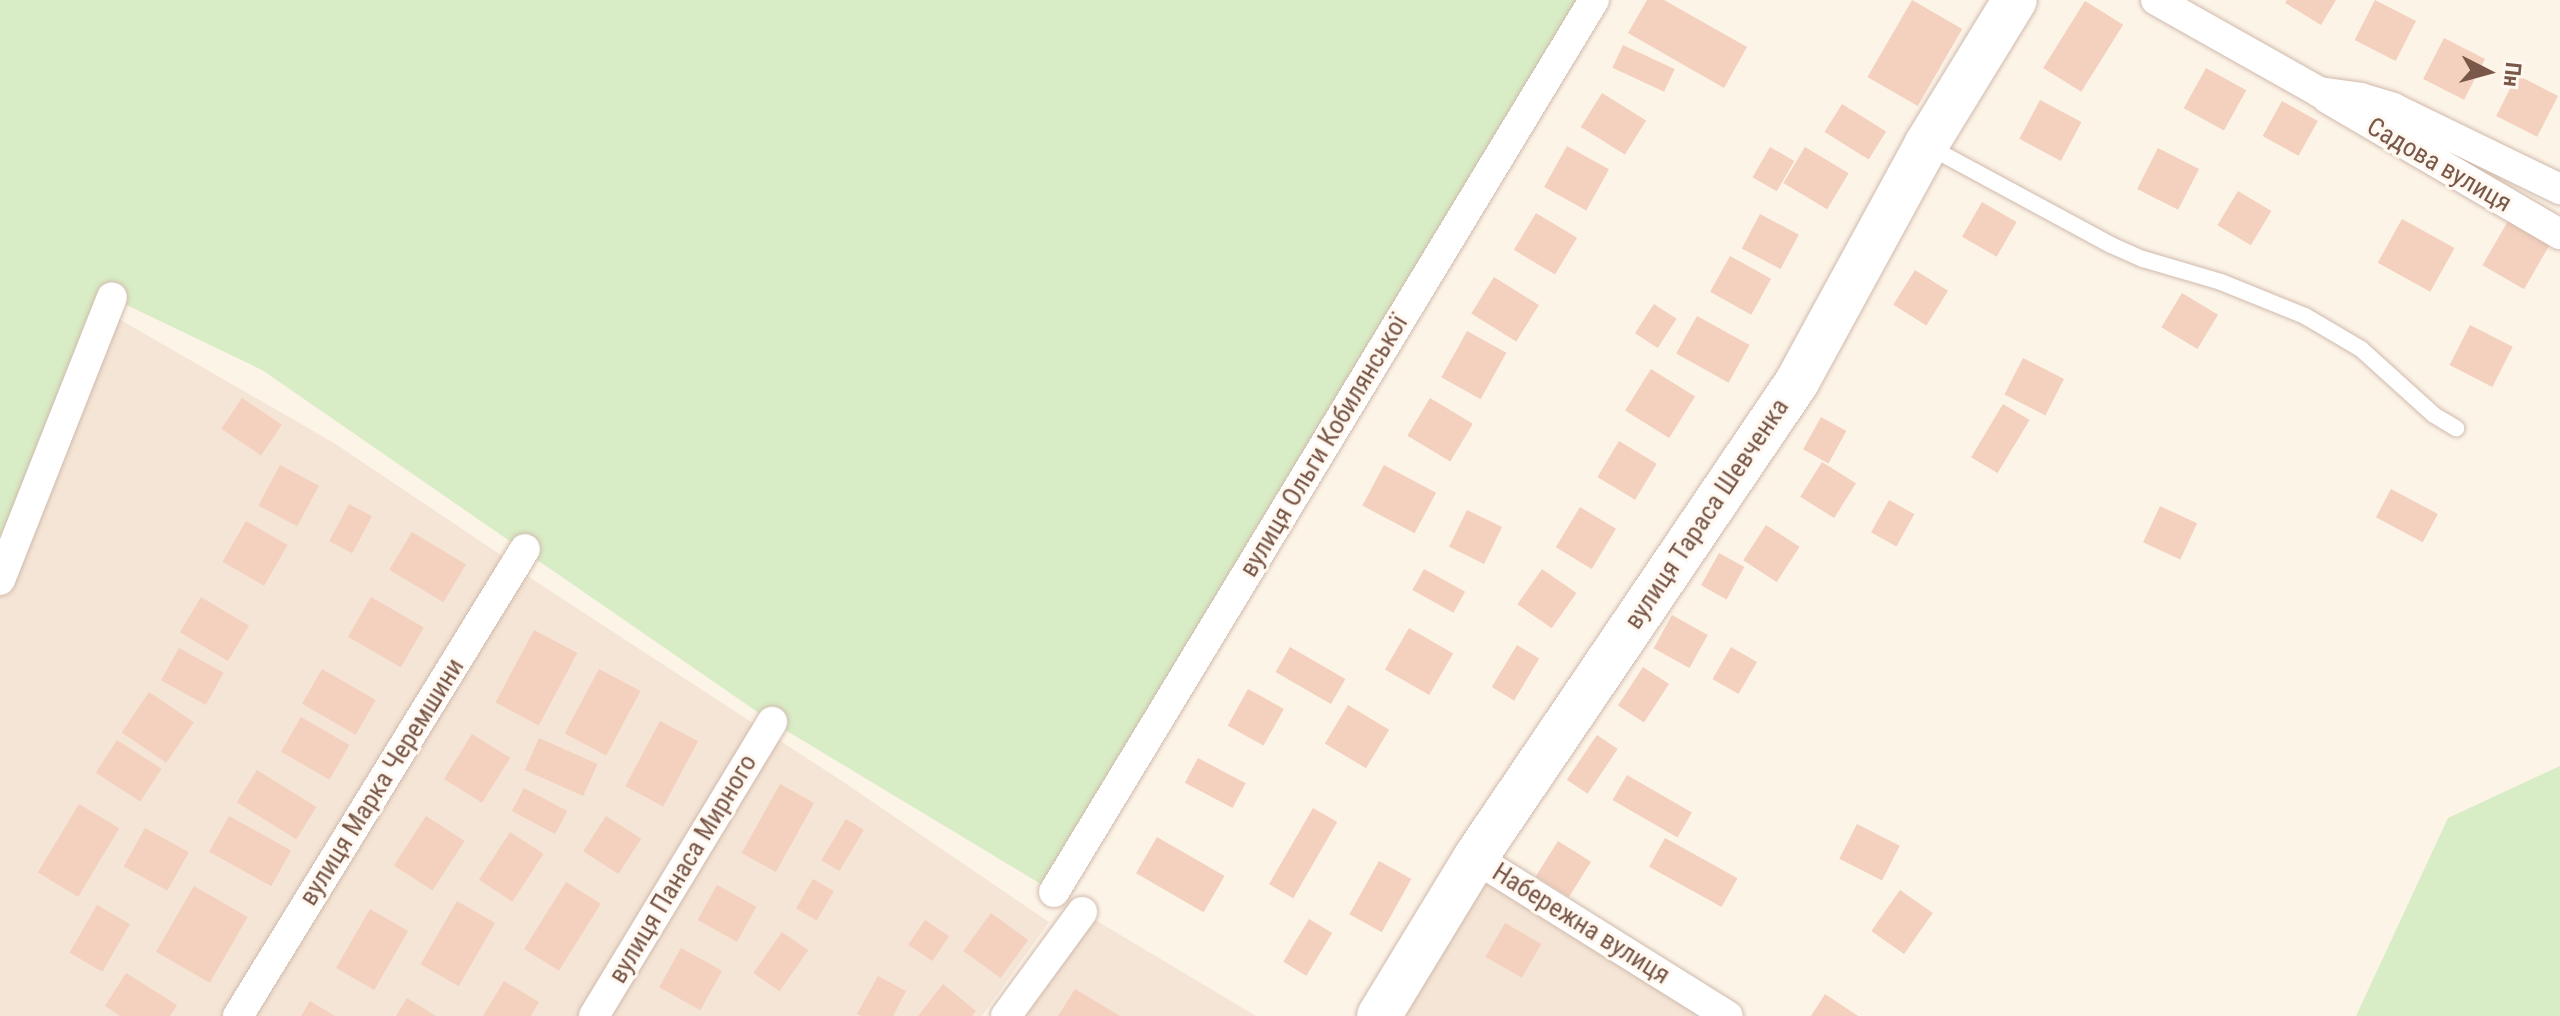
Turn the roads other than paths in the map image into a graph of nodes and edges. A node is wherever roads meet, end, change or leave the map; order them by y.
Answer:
1 (1594, 0) edge
2 (2015, 0) edge
3 (2156, 0) edge
4 (2319, 92) junction
5 (1926, 145) junction
6 (2560, 189) edge
7 (2560, 234) edge
8 (112, 297) dead end
9 (2456, 428) dead end
10 (525, 549) dead end
11 (0, 580) edge
12 (772, 722) dead end
13 (1475, 858) junction
14 (1054, 892) dead end
15 (1082, 912) dead end
16 (1384, 1015) edge
17 (238, 1016) edge
18 (594, 1016) edge
19 (1006, 1016) edge
20 (1728, 1016) edge

1 - 14 street, вулиця Ольги Кобилянської
2 - 5 main road, вулиця Тараса Шевченка
3 - 4 street, Садова вулиця
4 - 6 street, Садова вулиця
4 - 7 street, Садова вулиця
5 - 9 lane
5 - 13 main road, вулиця Тараса Шевченка
8 - 11 street
10 - 17 street, вулиця Марка Черемшини
12 - 18 street, вулиця Панаса Мирного
13 - 16 main road, вулиця Тараса Шевченка
13 - 20 street, Набережна вулиця
15 - 19 street

